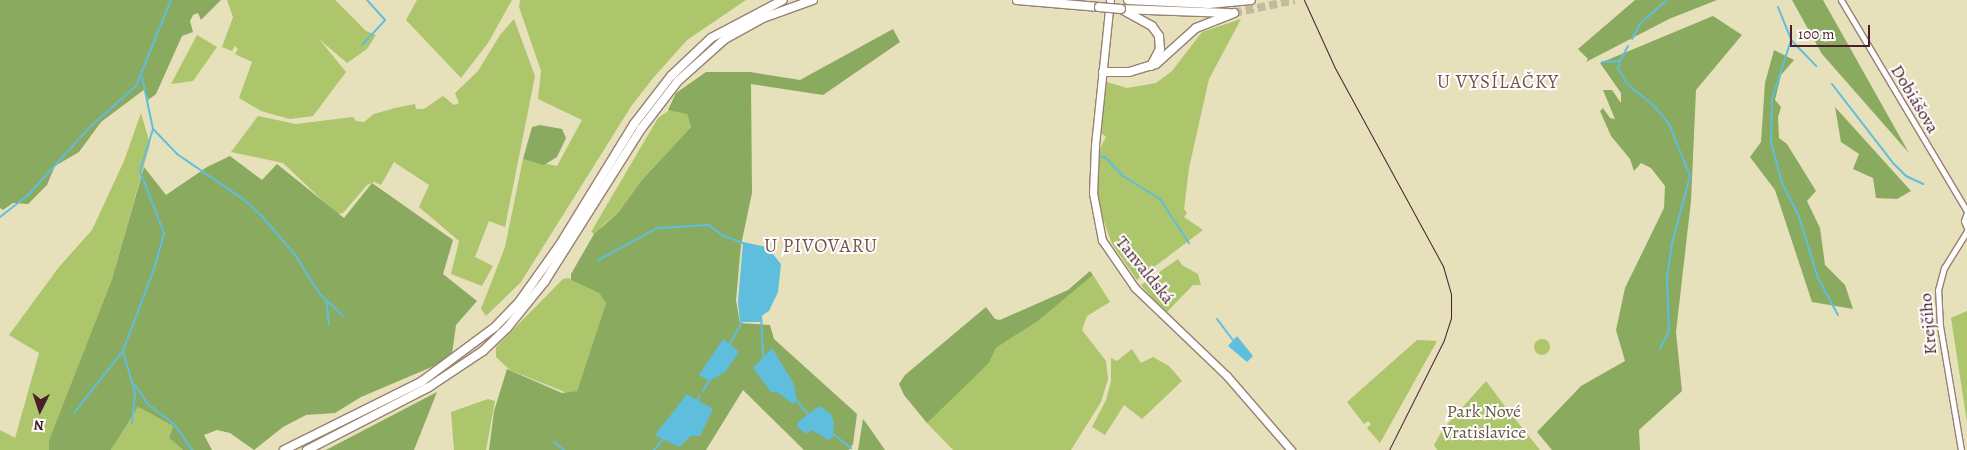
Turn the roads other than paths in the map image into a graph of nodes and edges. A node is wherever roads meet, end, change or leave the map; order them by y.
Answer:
1 (783, 0) edge
2 (813, 0) edge
3 (1017, 0) edge
4 (1110, 0) edge
5 (1129, 0) edge
6 (1251, 0) edge
7 (1841, 0) edge
8 (1122, 9) junction
9 (1151, 66) junction
10 (1103, 72) junction
11 (1967, 212) edge
12 (1967, 230) edge
13 (284, 450) edge
14 (306, 450) edge
15 (1291, 450) edge
16 (1961, 450) edge

1 - 13 highway
2 - 14 highway
3 - 8 highway, bridge
4 - 10 main road, Tanvaldská
5 - 6 highway
7 - 11 street, Dobiášova
8 - 9 highway
8 - 9 highway
9 - 10 highway
10 - 15 main road, Tanvaldská
11 - 12 street
12 - 16 street, Krejčího

